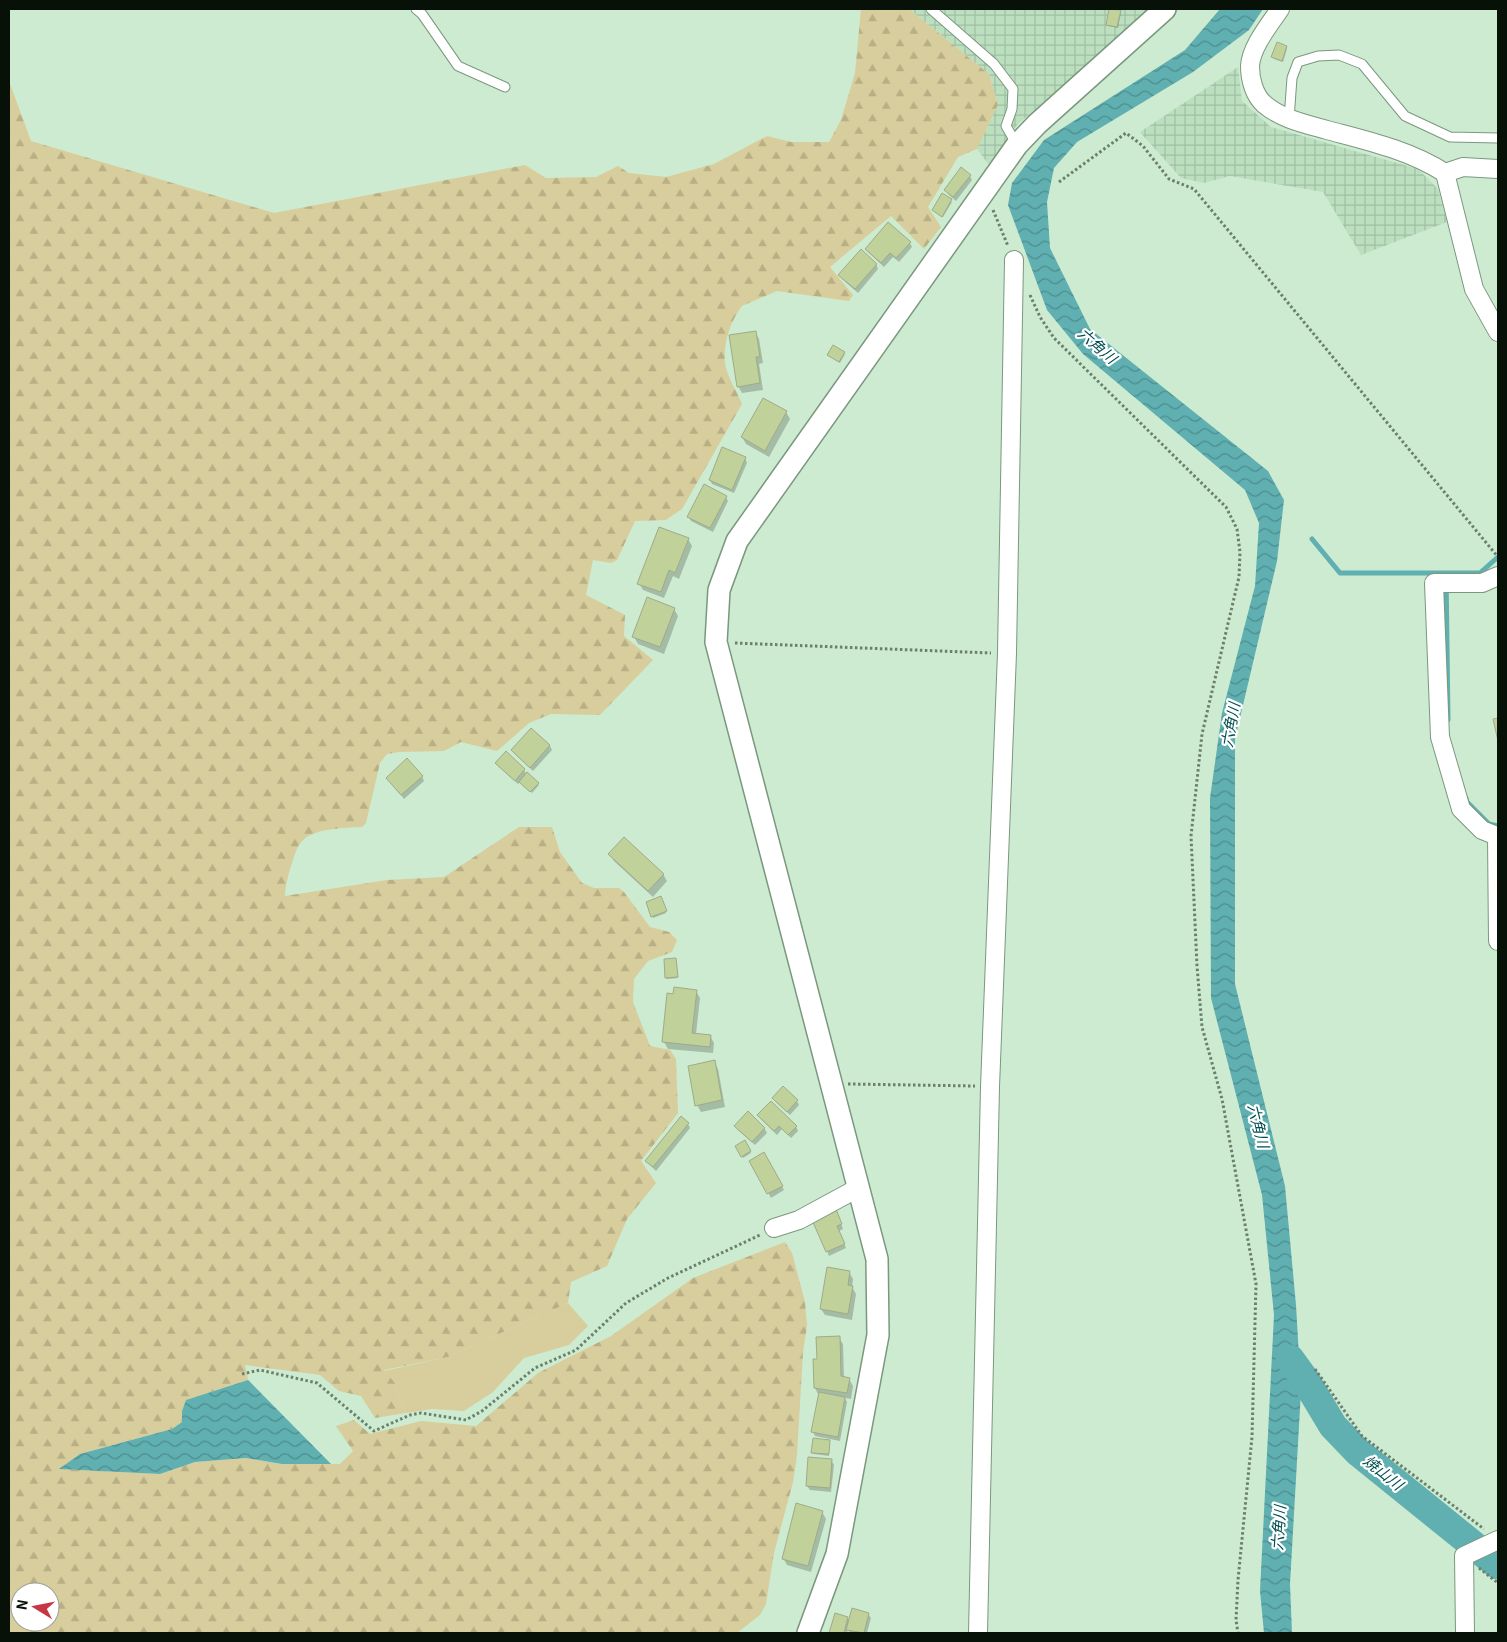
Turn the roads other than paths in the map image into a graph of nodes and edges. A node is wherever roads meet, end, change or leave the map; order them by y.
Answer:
1 (416, 9) edge
2 (931, 9) edge
3 (1165, 9) edge
4 (1280, 9) edge
5 (504, 87) dead end
6 (1289, 119) junction
7 (1498, 138) edge
8 (1017, 145) junction
9 (1498, 168) edge
10 (1445, 173) junction
11 (1014, 260) road end
12 (1498, 332) edge
13 (1498, 576) edge
14 (1498, 941) edge
15 (858, 1188) junction
16 (774, 1228) road end
17 (1498, 1540) edge
18 (808, 1633) edge
19 (978, 1633) edge
20 (1465, 1633) edge

1 - 5 lane
2 - 8 lane
3 - 8 street
4 - 6 street
6 - 7 lane
6 - 10 street
8 - 15 street
9 - 10 street
10 - 12 street
11 - 19 street
13 - 14 street
15 - 16 street
15 - 18 street
17 - 20 street

